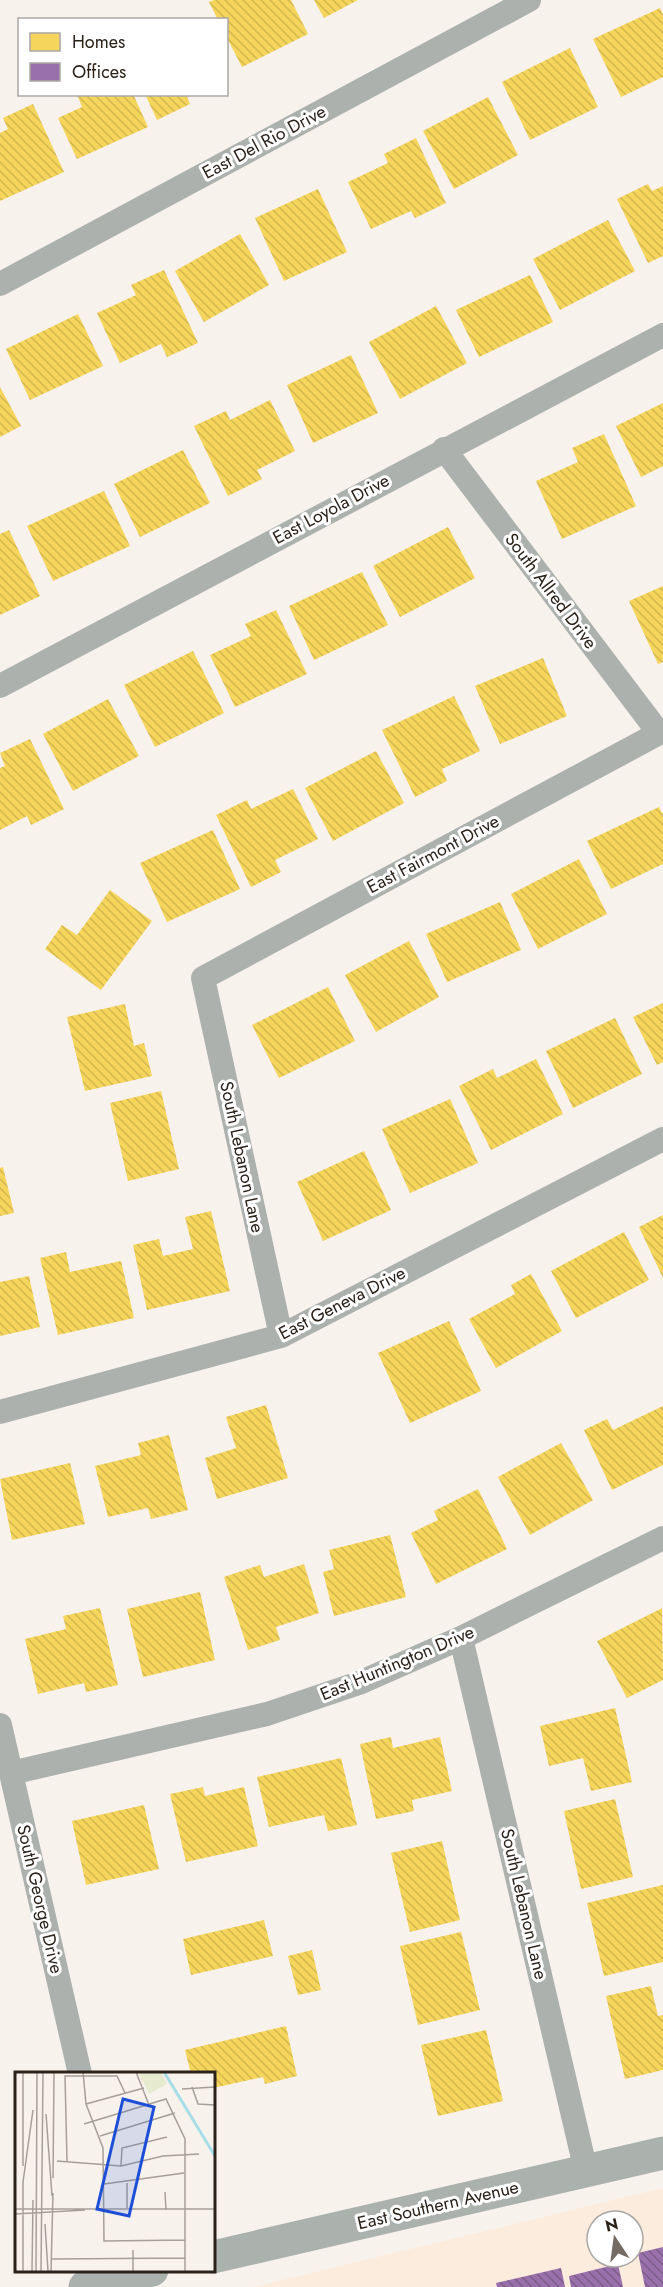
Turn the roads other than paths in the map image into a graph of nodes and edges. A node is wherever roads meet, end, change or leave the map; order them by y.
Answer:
1 (529, 0) edge
2 (0, 284) edge
3 (663, 334) edge
4 (444, 449) junction
5 (0, 686) edge
6 (661, 732) edge
7 (203, 978) joint
8 (663, 1139) edge
9 (281, 1336) junction
10 (0, 1412) edge
11 (663, 1538) edge
12 (461, 1638) junction
13 (0, 1725) edge
14 (11, 1773) junction
15 (80, 2072) edge
16 (663, 2152) edge
17 (586, 2171) junction
18 (214, 2256) edge
19 (135, 2276) edge
20 (85, 2287) edge

1 - 2 street, East Del Rio Drive
3 - 4 street, East Loyola Drive
4 - 5 street, East Loyola Drive
4 - 6 street, South Allred Drive
6 - 7 street, East Fairmont Drive
7 - 9 street, South Lebanon Lane
8 - 9 street, East Geneva Drive
9 - 10 street, East Geneva Drive
11 - 12 street, East Huntington Drive
12 - 14 street, East Huntington Drive
12 - 17 street, South Lebanon Lane
13 - 14 street, South George Drive
14 - 15 street, South George Drive
16 - 17 main road, East Southern Avenue
17 - 18 main road, East Southern Avenue
19 - 20 main road

